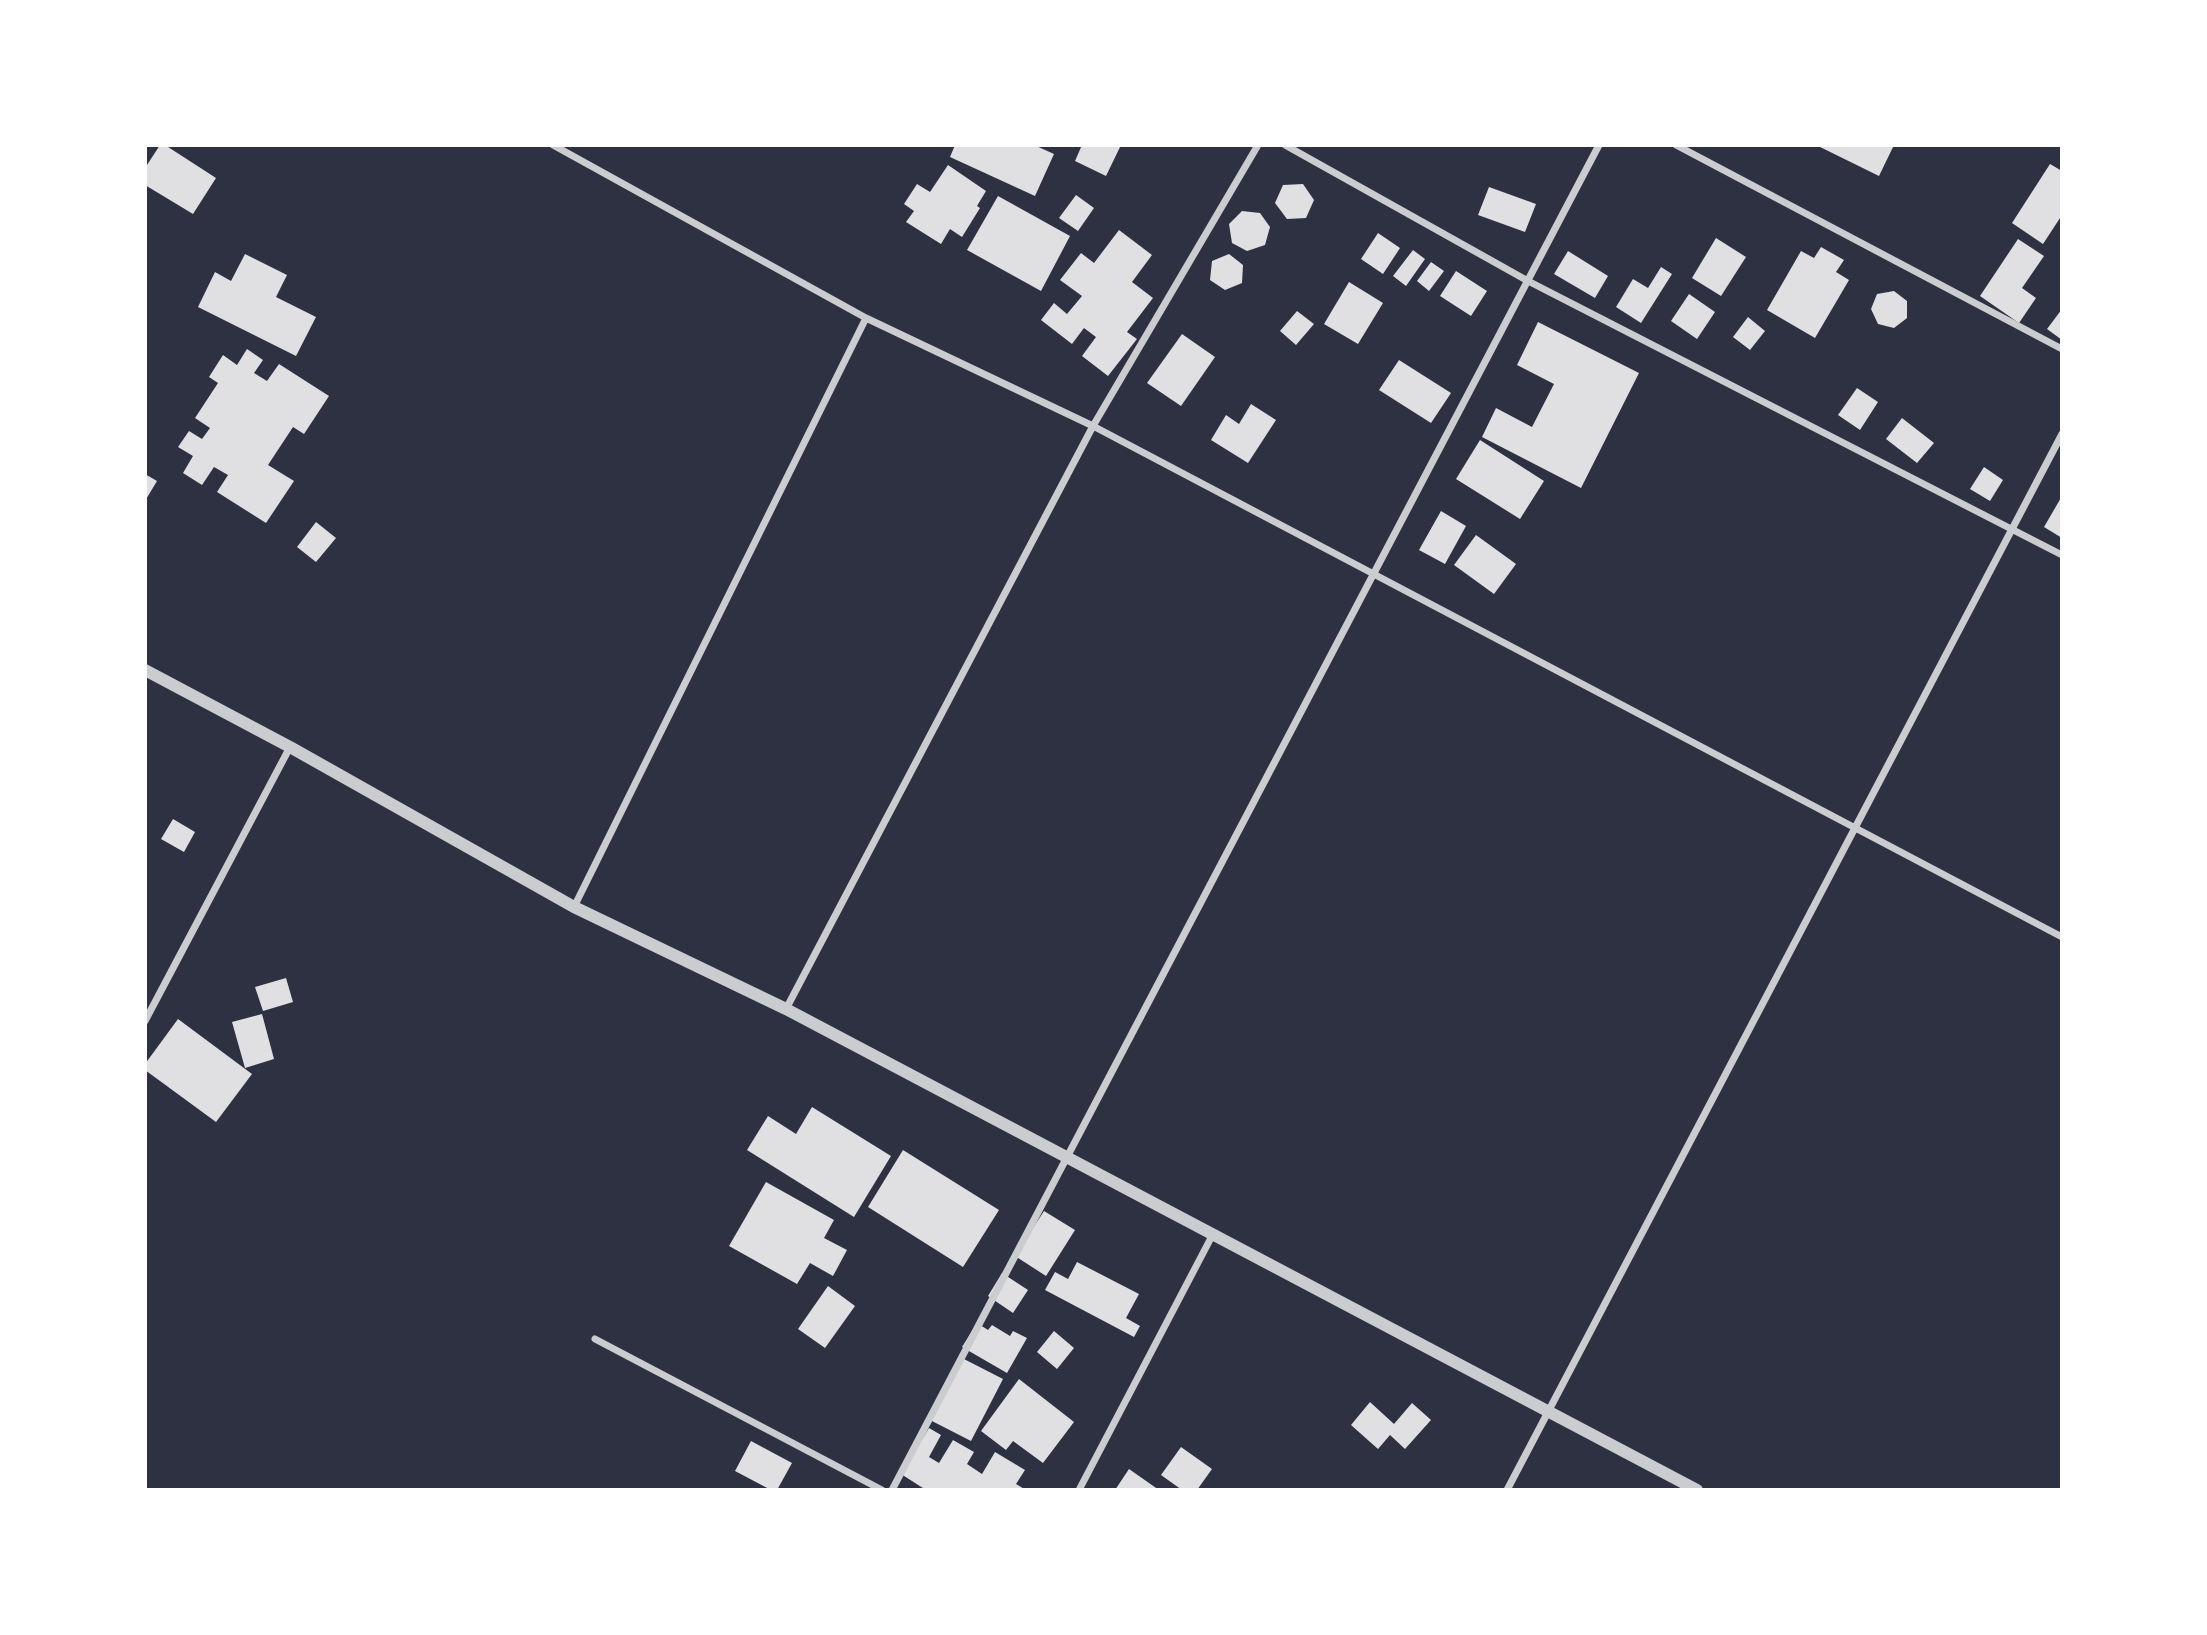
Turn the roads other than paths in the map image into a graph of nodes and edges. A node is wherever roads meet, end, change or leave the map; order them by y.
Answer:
1 (554, 145) edge
2 (1258, 145) edge
3 (1599, 145) edge
4 (1676, 145) edge
5 (1291, 146) edge
6 (1528, 281) junction
7 (866, 317) junction
8 (2062, 349) edge
9 (1093, 426) junction
10 (2062, 434) edge
11 (2012, 528) junction
12 (2062, 555) edge
13 (1374, 574) junction
14 (145, 670) edge
15 (290, 747) junction
16 (1855, 828) junction
17 (574, 907) junction
18 (2062, 937) edge
19 (786, 1009) junction
20 (145, 1021) edge
21 (1068, 1157) junction
22 (1213, 1234) junction
23 (596, 1339) dead end
24 (1548, 1411) junction
25 (881, 1490) edge
26 (892, 1490) edge
27 (1079, 1490) edge
28 (1507, 1490) edge
29 (1697, 1490) edge

1 - 7 street
2 - 9 street
3 - 6 street
4 - 8 street
5 - 6 street
6 - 11 street
6 - 13 street
7 - 9 street
7 - 17 street
9 - 13 street
9 - 19 street
10 - 11 street
11 - 12 street
11 - 16 street
13 - 16 street
13 - 21 street
14 - 15 street
15 - 17 street
15 - 20 street
16 - 18 street
16 - 24 street
17 - 19 street
19 - 21 street
21 - 22 street
21 - 26 street
22 - 24 street
22 - 27 street
23 - 25 street
24 - 28 street
24 - 29 street

